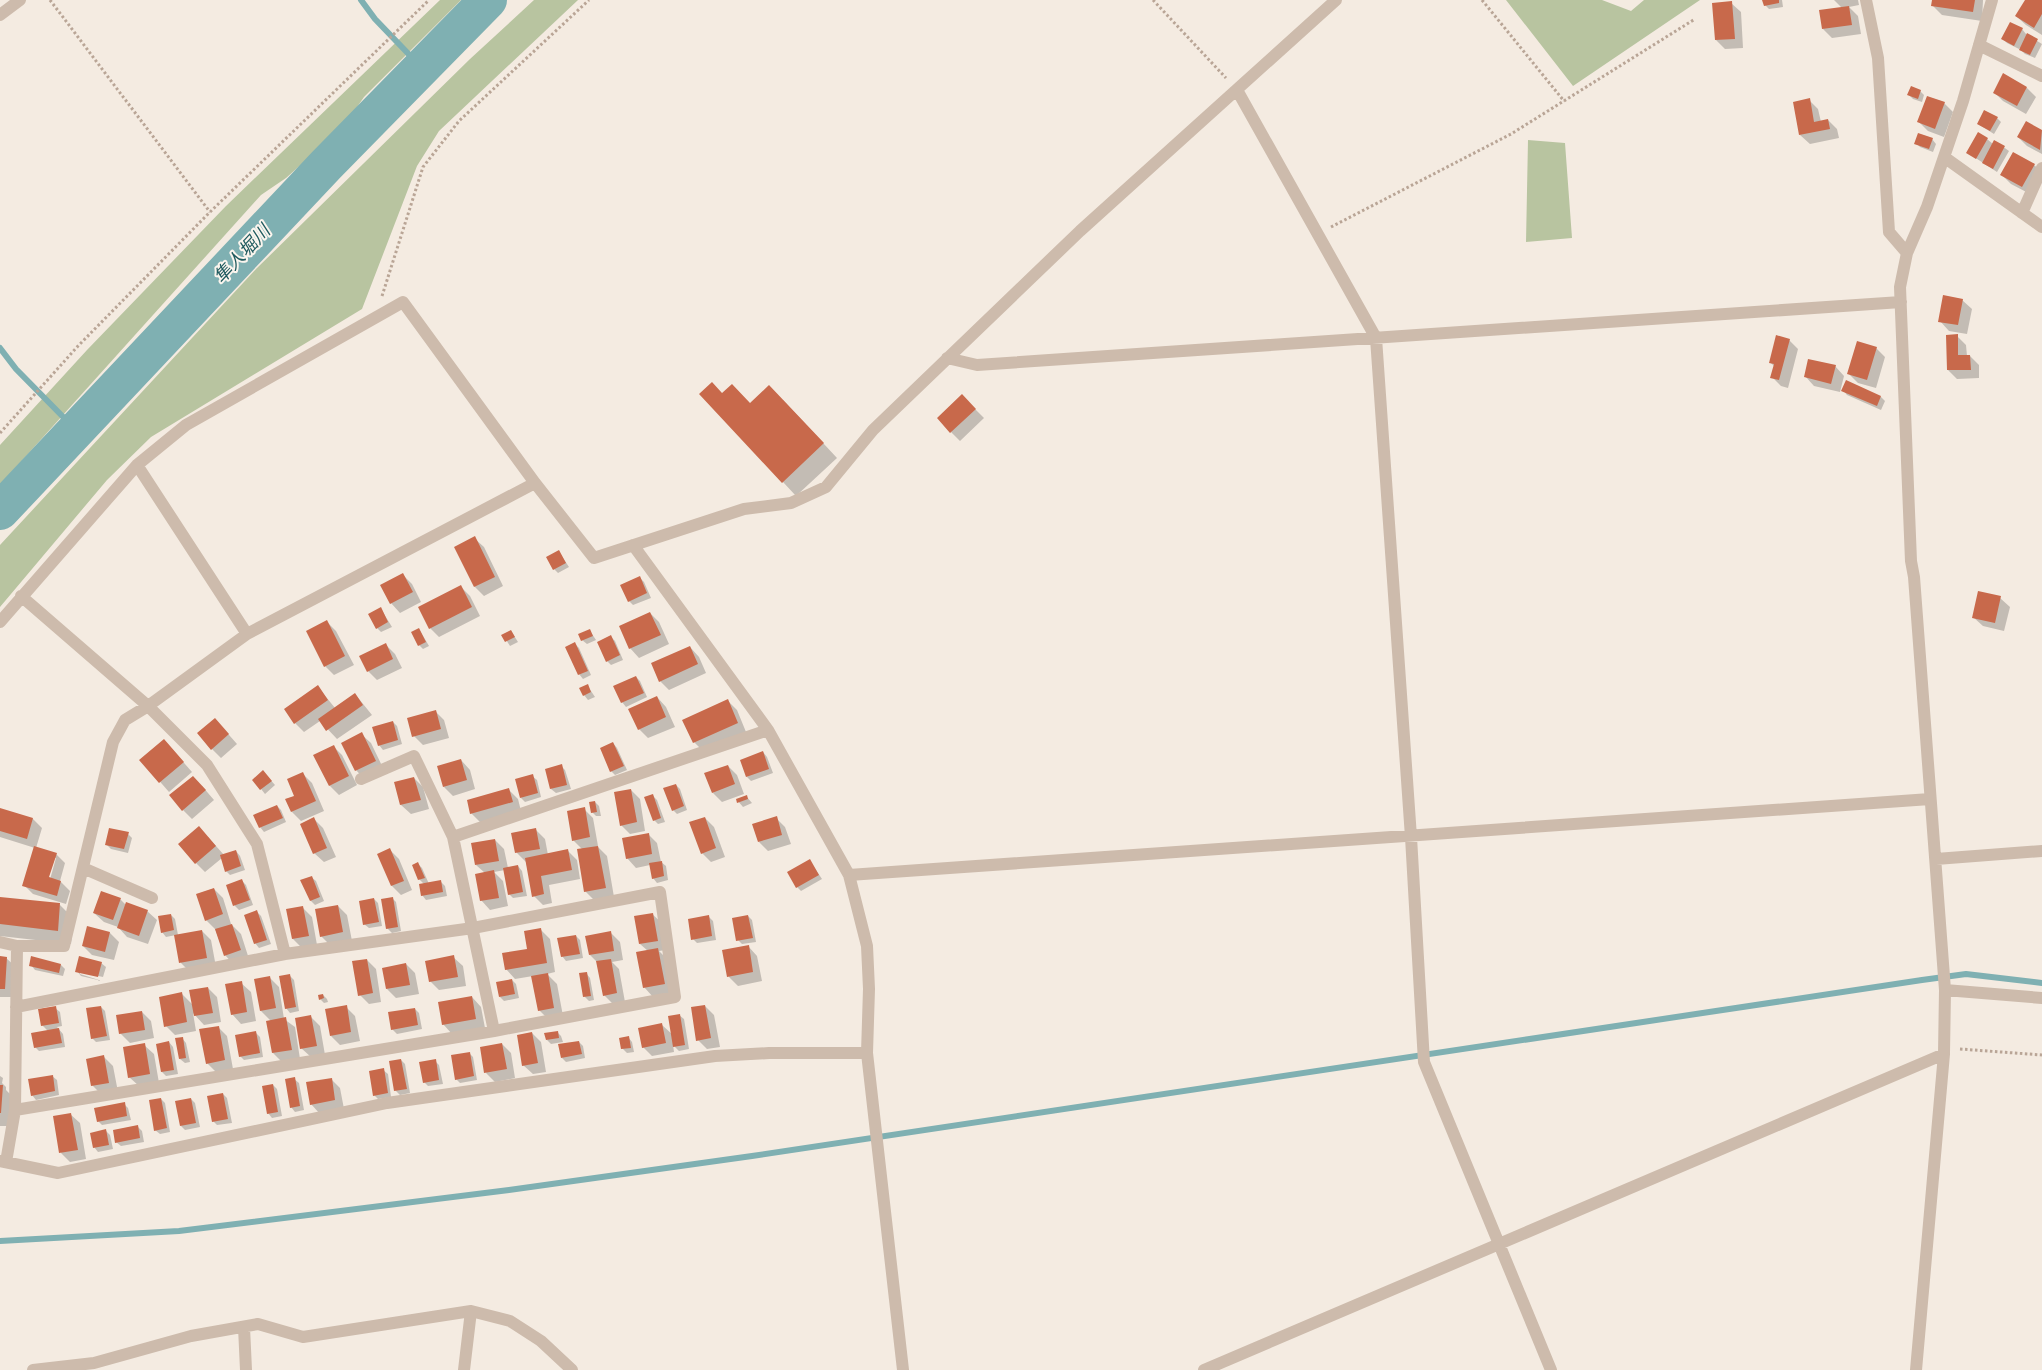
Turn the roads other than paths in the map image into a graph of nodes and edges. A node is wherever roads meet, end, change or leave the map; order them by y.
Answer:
1 (20, 0) edge
2 (1336, 0) edge
3 (1866, 0) edge
4 (1992, 0) edge
5 (0, 15) edge
6 (1979, 45) junction
7 (2042, 76) edge
8 (1237, 90) junction
9 (1944, 157) junction
10 (2042, 168) edge
11 (2022, 213) junction
12 (2042, 228) edge
13 (1907, 253) junction
14 (1901, 302) junction
15 (1376, 338) junction
16 (947, 358) junction
17 (137, 465) junction
18 (535, 483) junction
19 (633, 545) junction
20 (21, 596) junction
21 (0, 622) edge
22 (247, 634) junction
23 (148, 706) junction
24 (768, 730) junction
25 (361, 780) dead end
26 (1930, 799) junction
27 (453, 837) junction
28 (1411, 837) junction
29 (2042, 851) edge
30 (1936, 858) junction
31 (83, 868) junction
32 (848, 875) junction
33 (152, 898) dead end
34 (473, 928) junction
35 (0, 942) edge
36 (17, 946) junction
37 (285, 954) junction
38 (1945, 990) junction
39 (2042, 998) edge
40 (16, 1007) junction
41 (494, 1031) junction
42 (1945, 1051) junction
43 (867, 1053) junction
44 (15, 1110) junction
45 (3, 1161) edge
46 (1499, 1245) junction
47 (471, 1311) junction
48 (244, 1327) junction
49 (33, 1370) edge
50 (246, 1370) edge
51 (464, 1370) edge
52 (572, 1370) edge
53 (903, 1370) edge
54 (1204, 1370) edge
55 (1551, 1370) edge
56 (1916, 1370) edge

1 - 5 street
2 - 8 street
3 - 13 street
4 - 6 street
6 - 7 street
6 - 9 street
8 - 15 street
8 - 16 street
9 - 11 street
9 - 13 street
10 - 11 street
11 - 12 street
13 - 14 street
14 - 15 street
14 - 26 street
15 - 16 street
15 - 28 street
16 - 19 street
17 - 18 street
17 - 20 street
17 - 22 street
18 - 19 street
18 - 22 street
19 - 24 street
20 - 21 street
20 - 23 street
22 - 23 street
23 - 31 street
23 - 37 street
24 - 27 street
24 - 32 street
25 - 27 street
26 - 28 street
26 - 30 street
27 - 34 street
28 - 32 street
28 - 46 street
29 - 30 street
30 - 38 street
31 - 33 street
31 - 36 street
32 - 43 street
34 - 37 street
34 - 41 street
34 - 41 street
35 - 36 street
36 - 40 street
37 - 40 street
38 - 39 street
38 - 42 street
40 - 44 street
41 - 44 street
42 - 46 street
42 - 56 street
43 - 45 street
43 - 53 street
44 - 45 street
46 - 54 street
46 - 55 street
47 - 48 street
47 - 51 street
47 - 52 street
48 - 49 street
48 - 50 street

